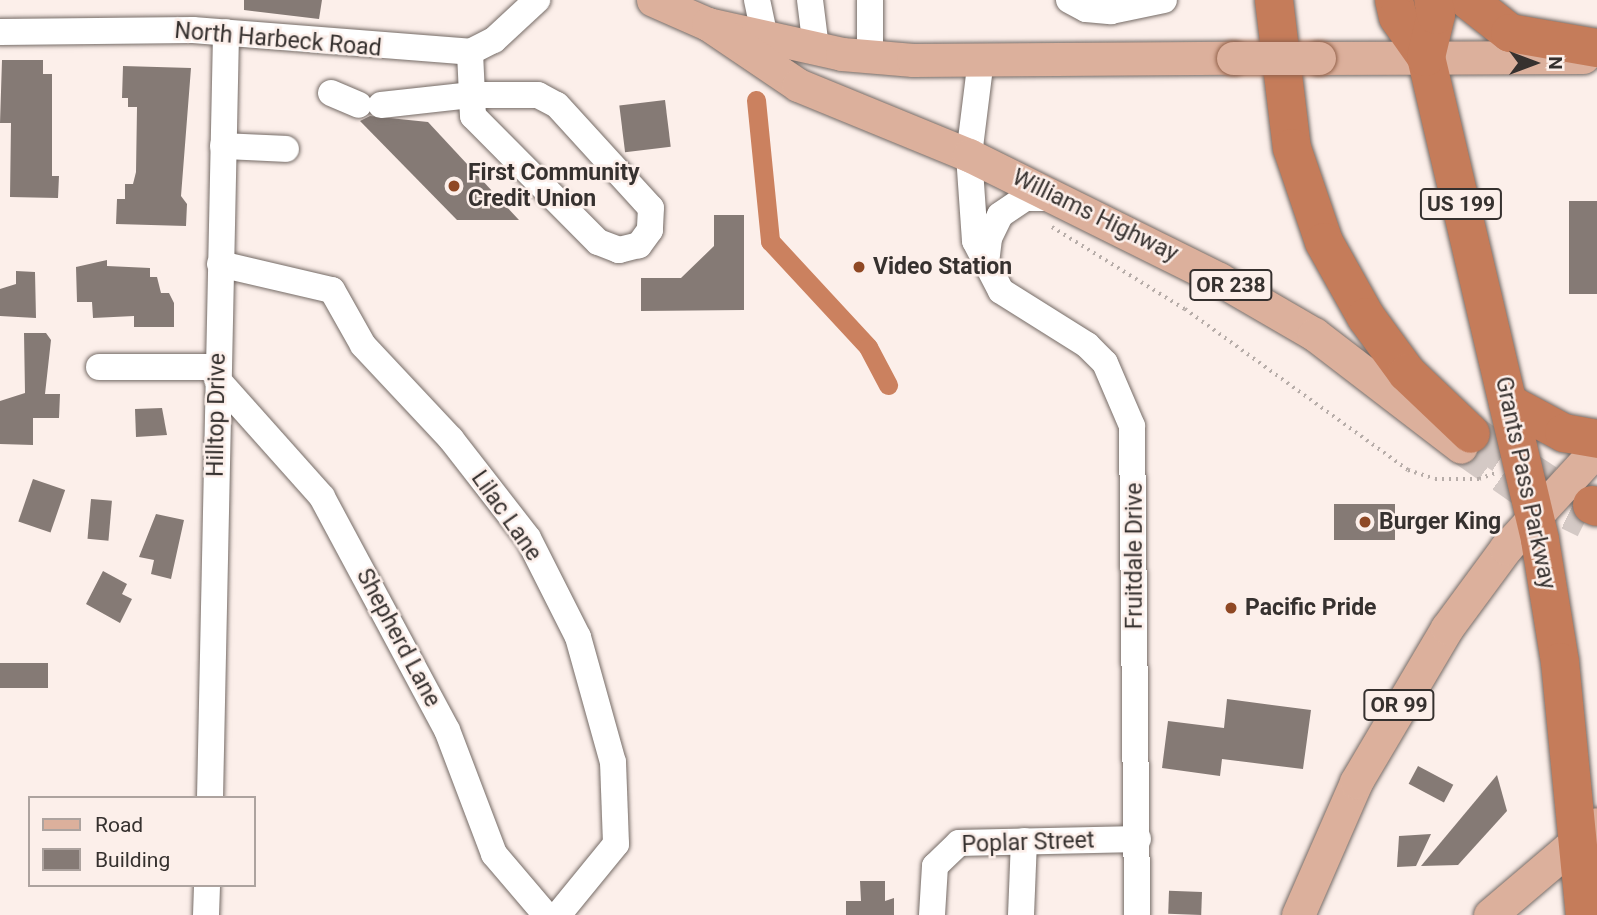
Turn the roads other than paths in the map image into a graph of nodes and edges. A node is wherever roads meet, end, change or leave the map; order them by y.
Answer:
1 (537, 0) edge
2 (653, 0) edge
3 (757, 0) edge
4 (810, 0) edge
5 (1069, 0) edge
6 (1164, 0) edge
7 (1274, 0) edge
8 (1394, 0) edge
9 (1433, 0) edge
10 (1468, 0) edge
11 (863, 1) edge
12 (708, 24) junction
13 (0, 32) edge
14 (226, 32) junction
15 (765, 38) junction
16 (816, 48) junction
17 (1597, 48) edge
18 (470, 52) junction
19 (870, 56) junction
20 (1426, 57) junction
21 (1597, 57) edge
22 (981, 60) junction
23 (331, 93) dead end
24 (472, 95) junction
25 (223, 146) junction
26 (286, 149) dead end
27 (969, 155) junction
28 (1060, 198) junction
29 (986, 263) junction
30 (220, 264) junction
31 (99, 367) dead end
32 (217, 373) junction
33 (1508, 403) junction
34 (1597, 439) edge
35 (1466, 441) joint
36 (1597, 449) edge
37 (1535, 516) junction
38 (210, 796) edge
39 (1587, 833) edge
40 (1138, 839) junction
41 (1024, 841) junction
42 (207, 887) edge
43 (206, 915) edge
44 (546, 915) edge
45 (558, 915) edge
46 (932, 915) edge
47 (1021, 915) edge
48 (1137, 915) edge
49 (1298, 915) edge
50 (1490, 915) edge
51 (1585, 915) edge

1 - 18 street
2 - 12 main road, Williams Highway / OR 238
3 - 15 street
4 - 16 street
5 - 6 street
7 - 35 highway
8 - 20 highway, Grants Pass Parkway / US 199
9 - 20 highway, Grants Pass Parkway / US 199
10 - 17 highway
11 - 19 street
12 - 15 main road, Williams Highway / OR 238
12 - 27 main road, Williams Highway / OR 238
13 - 14 street, North Harbeck Road
14 - 18 street, North Harbeck Road
14 - 25 street, Hilltop Drive
15 - 16 main road, Williams Highway / OR 238
16 - 19 main road, Williams Highway / OR 238
18 - 24 street
19 - 22 main road, Williams Highway / OR 238
20 - 21 main road, OR 238
20 - 22 main road, Williams Highway / OR 238, bridge
20 - 33 highway, Grants Pass Parkway / US 199
22 - 27 street, Fruitdale Drive
23 - 24 street
24 - 24 street
25 - 26 street
25 - 30 street, Hilltop Drive
27 - 28 main road, Williams Highway / OR 238
27 - 29 street, Fruitdale Drive
28 - 29 street
28 - 35 main road, Williams Highway / OR 238
29 - 40 street, Fruitdale Drive
30 - 32 street, Hilltop Drive
30 - 45 street, Lilac Lane
31 - 32 street
32 - 38 street, Hilltop Drive
32 - 44 street, Shepherd Lane
33 - 34 highway
33 - 37 highway, Grants Pass Parkway / US 199
36 - 37 main road, OR 99
37 - 39 highway, Grants Pass Parkway / US 199
37 - 49 main road, OR 99
39 - 50 main road
39 - 51 highway, Grants Pass Parkway / US 199
40 - 41 street, Poplar Street
40 - 48 street, Fruitdale Drive
41 - 46 street, Poplar Street
41 - 47 street
42 - 43 street

